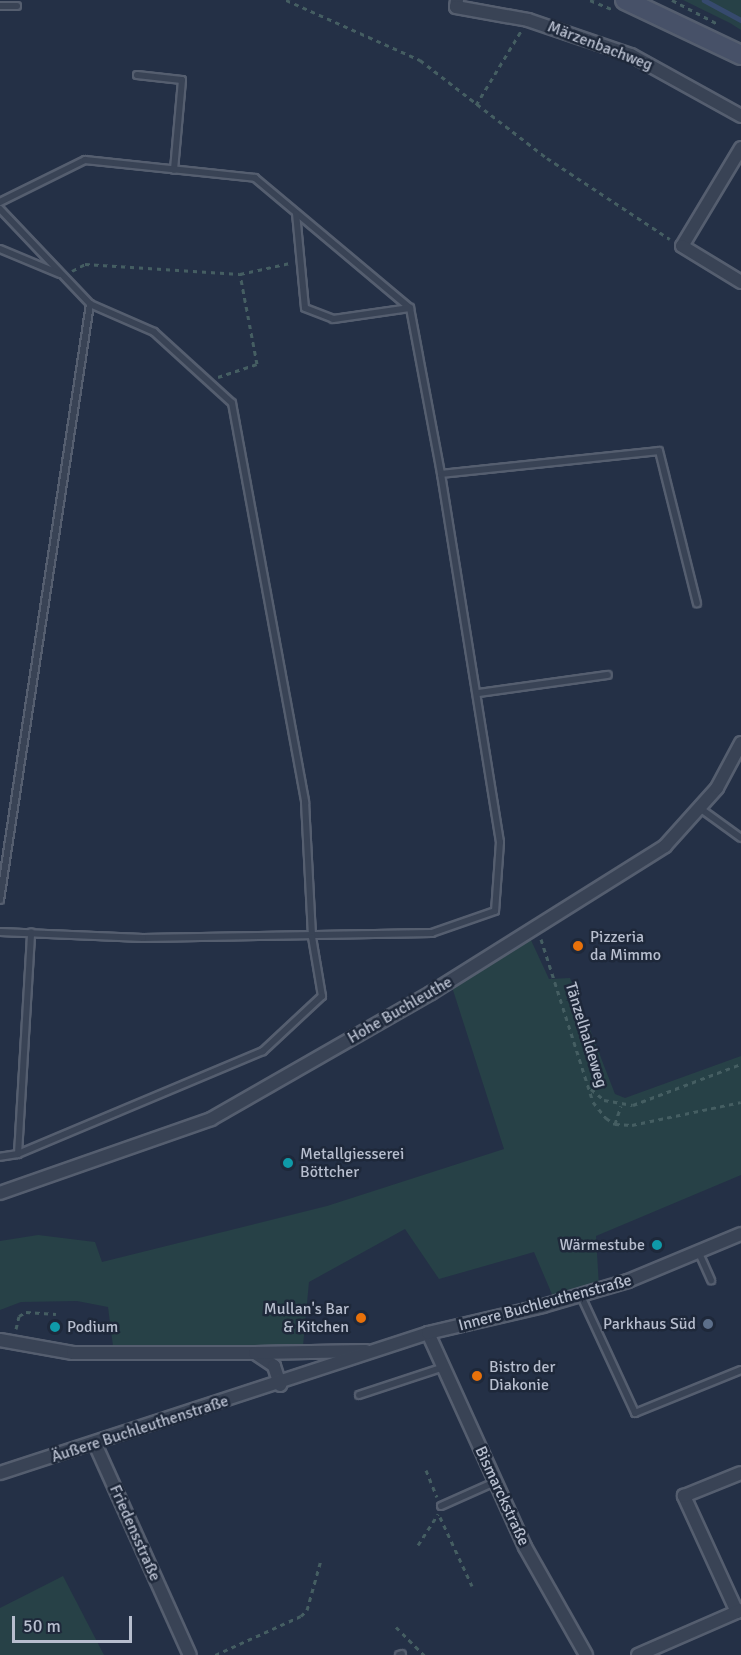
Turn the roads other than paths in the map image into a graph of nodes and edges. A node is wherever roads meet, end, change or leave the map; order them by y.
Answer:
1 (457, 0) edge
2 (625, 0) edge
3 (0, 6) edge
4 (17, 6) dead end
5 (741, 55) edge
6 (137, 75) dead end
7 (741, 116) edge
8 (741, 148) edge
9 (174, 170) junction
10 (0, 202) edge
11 (0, 209) edge
12 (296, 213) junction
13 (0, 249) edge
14 (64, 275) junction
15 (741, 282) edge
16 (90, 304) junction
17 (410, 308) junction
18 (441, 474) junction
19 (697, 603) dead end
20 (608, 675) dead end
21 (478, 693) junction
22 (741, 743) edge
23 (736, 765) edge
24 (701, 809) junction
25 (741, 838) edge
26 (0, 900) edge
27 (0, 932) edge
28 (31, 932) junction
29 (312, 937) junction
30 (18, 1154) junction
31 (0, 1157) edge
32 (0, 1193) edge
33 (741, 1234) edge
34 (699, 1253) junction
35 (711, 1280) dead end
36 (581, 1296) junction
37 (428, 1334) junction
38 (0, 1340) edge
39 (380, 1351) junction
40 (255, 1353) junction
41 (441, 1368) junction
42 (741, 1370) edge
43 (280, 1385) junction
44 (359, 1395) dead end
45 (95, 1444) junction
46 (0, 1473) edge
47 (741, 1473) edge
48 (496, 1482) junction
49 (441, 1506) dead end
50 (739, 1611) edge
51 (190, 1655) edge
52 (586, 1655) edge
53 (638, 1655) edge

1 - 7 street, Märzenbachweg
2 - 5 street
3 - 4 lane
6 - 9 lane
8 - 15 street
9 - 10 lane
9 - 12 lane
11 - 14 lane
12 - 17 lane
12 - 17 lane
13 - 14 lane
14 - 16 lane
16 - 26 lane
16 - 29 lane
17 - 18 lane
18 - 19 lane
18 - 21 lane
20 - 21 lane
21 - 29 lane
22 - 23 street, Hohe Buchleuthe
23 - 24 street, Hohe Buchleuthe
24 - 25 lane
24 - 32 street, Hohe Buchleuthe
27 - 28 lane
28 - 29 lane
28 - 30 lane
29 - 30 lane
30 - 31 lane
33 - 34 street, Innere Buchleuthenstraße
34 - 35 lane
34 - 36 street, Innere Buchleuthenstraße
36 - 37 street, Innere Buchleuthenstraße
36 - 42 lane
37 - 39 street, Innere Buchleuthenstraße
37 - 41 street, Bismarckstraße
38 - 40 street, Innere Buchleuthenstraße
39 - 40 street, Innere Buchleuthenstraße
39 - 43 street, Innere Buchleuthenstraße
40 - 43 street
41 - 44 lane
41 - 48 street, Bismarckstraße
43 - 45 street, Äußere Buchleuthenstraße
45 - 46 street, Äußere Buchleuthenstraße
45 - 51 street, Friedensstraße
47 - 50 street
48 - 49 lane
48 - 52 street, Bismarckstraße
50 - 53 street

